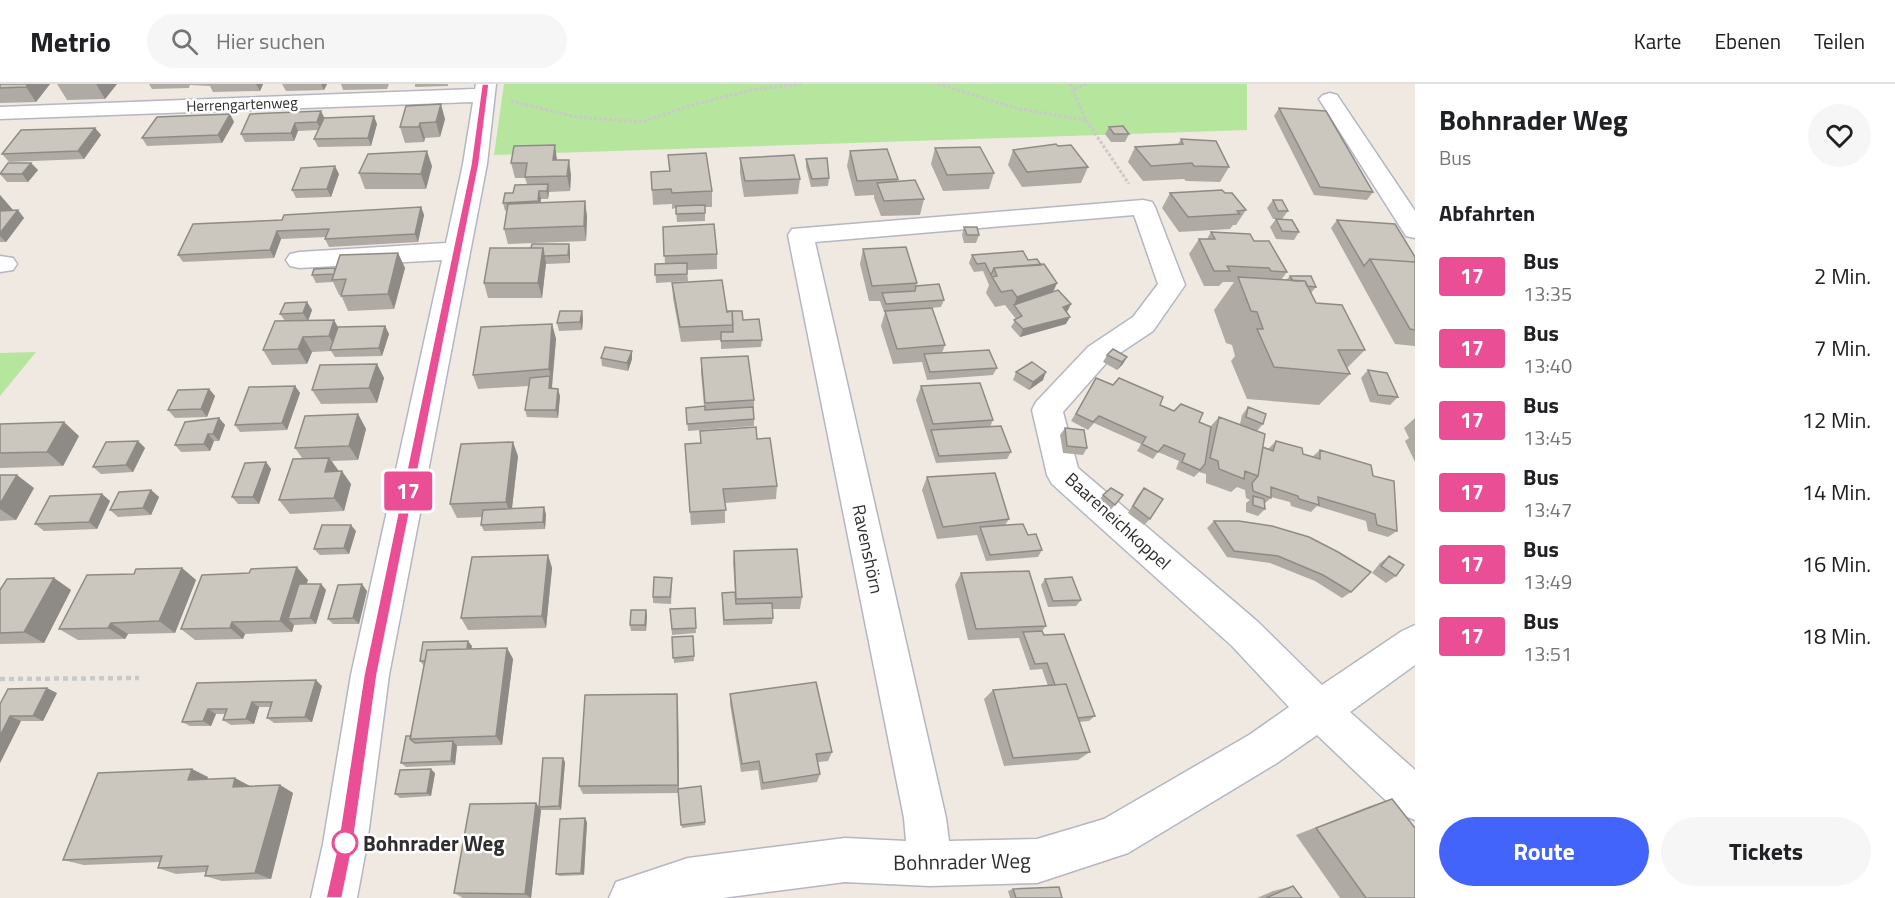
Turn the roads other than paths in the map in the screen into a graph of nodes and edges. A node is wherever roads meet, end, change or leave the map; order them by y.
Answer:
1 (485, 90) edge
2 (1330, 99) dead end
3 (0, 113) edge
4 (1415, 230) edge
5 (801, 235) joint
6 (457, 252) junction
7 (299, 260) dead end
8 (1415, 643) edge
9 (1319, 710) junction
10 (1415, 799) edge
11 (930, 864) junction
12 (334, 898) edge
13 (632, 898) edge

1 - 3 street, Herrengartenweg
1 - 6 street
2 - 4 street
5 - 9 street, Baareneichkoppel
5 - 11 street, Ravenshörn
6 - 7 street
6 - 12 street
8 - 9 street, Bohnrader Weg
9 - 10 street, Baareneichkoppel
9 - 11 street, Bohnrader Weg
11 - 13 street, Bohnrader Weg

